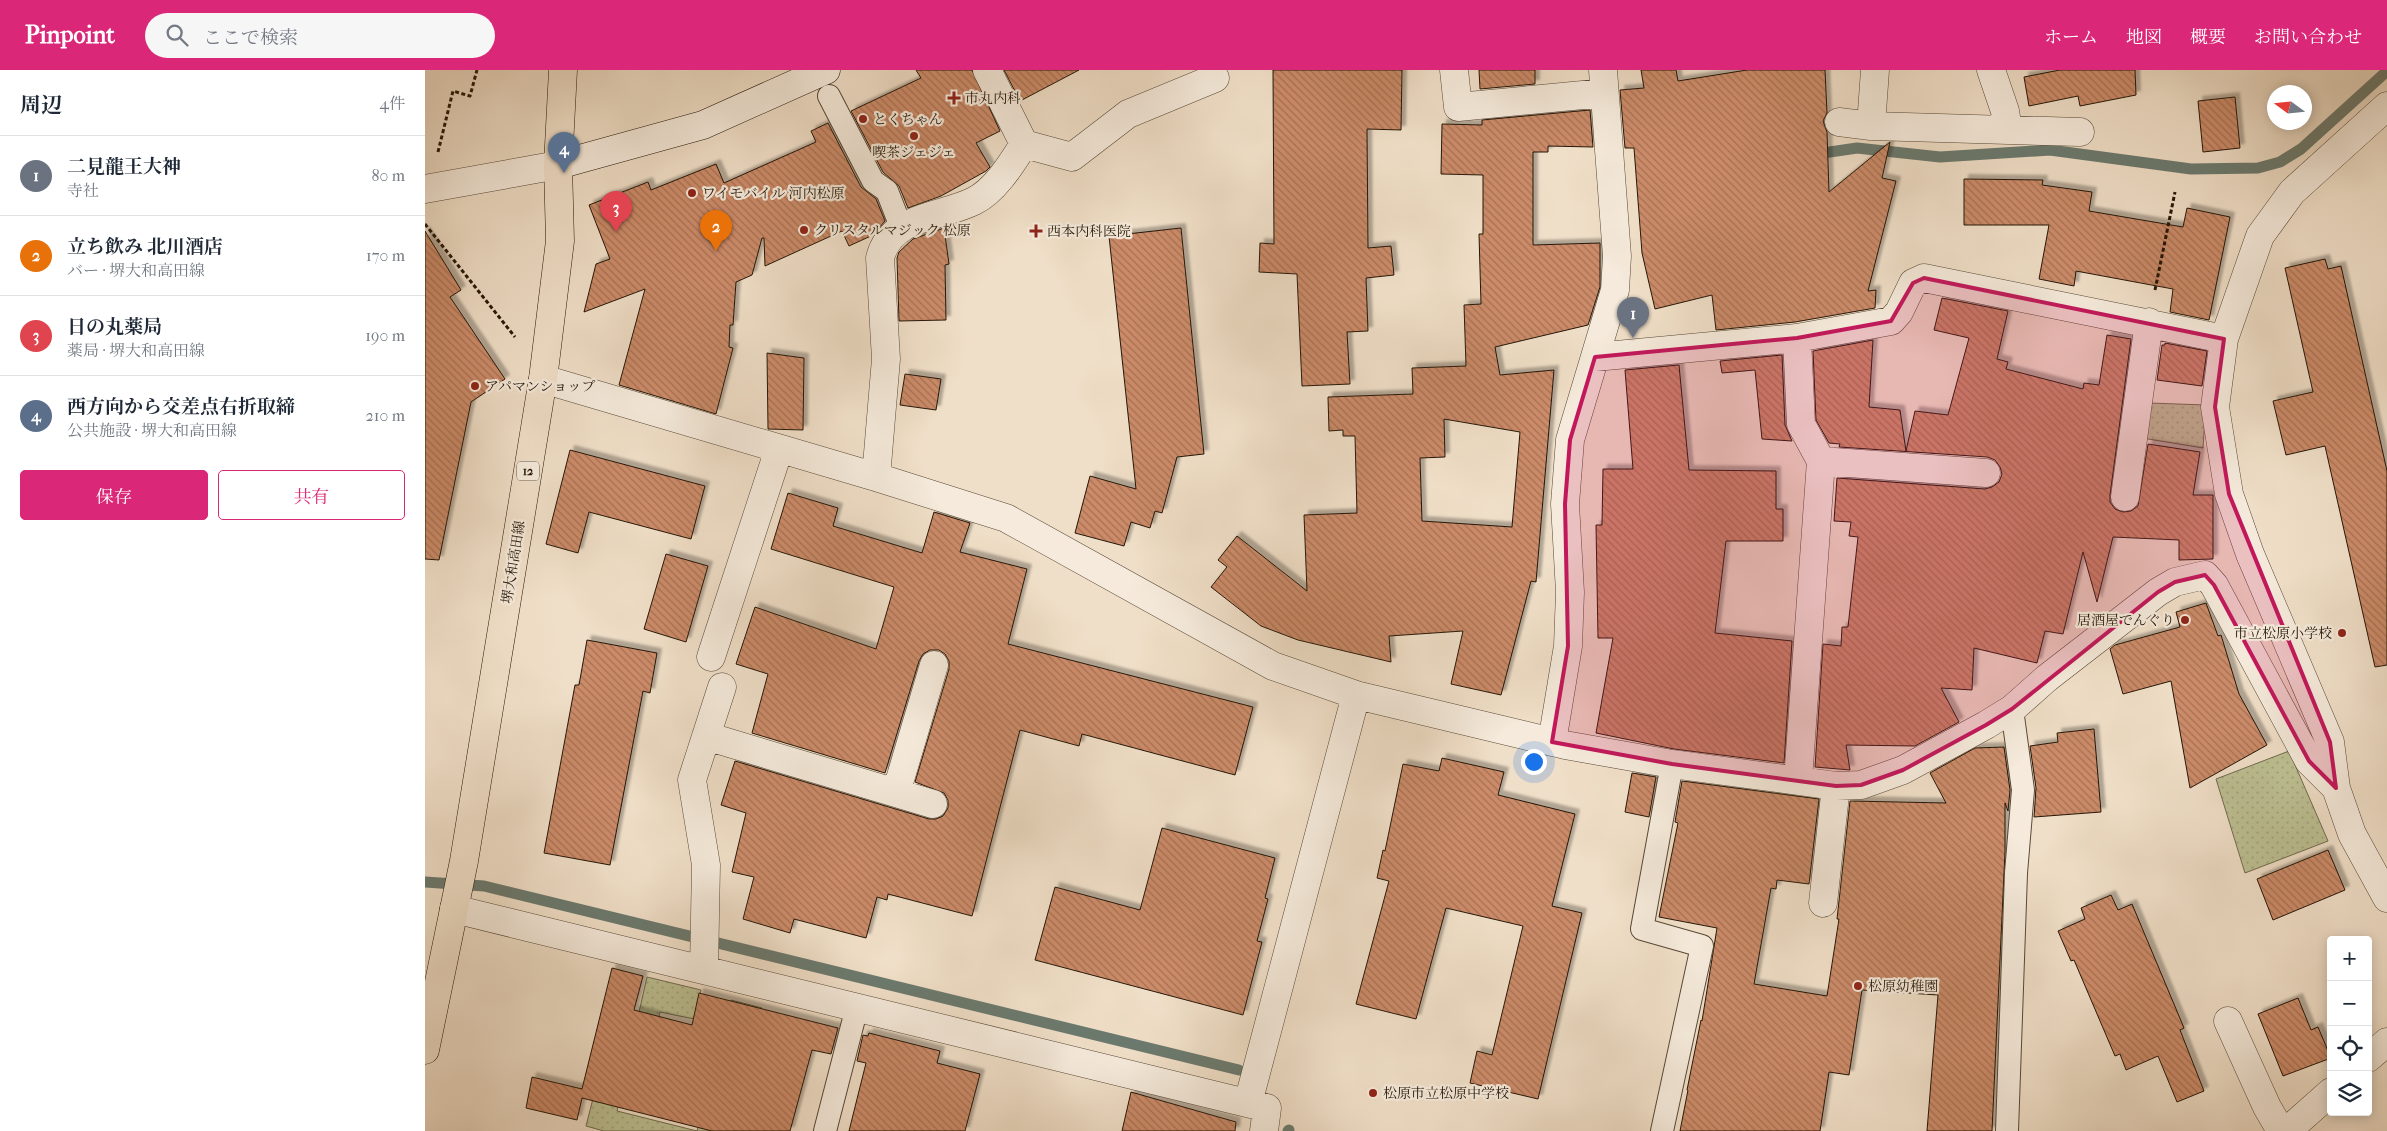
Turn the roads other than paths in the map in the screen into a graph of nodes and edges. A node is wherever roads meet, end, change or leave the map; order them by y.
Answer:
1 (563, 70) edge
2 (987, 70) edge
3 (1455, 70) edge
4 (1875, 70) edge
5 (1991, 70) edge
6 (1215, 78) dead end
7 (1603, 82) edge
8 (827, 83) edge
9 (2387, 106) edge
10 (1839, 122) dead end
11 (1871, 126) junction
12 (2008, 130) junction
13 (2080, 132) dead end
14 (1025, 144) junction
15 (558, 165) junction
16 (425, 189) edge
17 (901, 226) junction
18 (2149, 322) junction
19 (1797, 338) junction
20 (2224, 339) junction
21 (1595, 357) junction
22 (543, 379) junction
23 (779, 449) junction
24 (1821, 462) junction
25 (1985, 473) dead end
26 (876, 477) junction
27 (2125, 498) dead end
28 (711, 657) dead end
29 (934, 665) dead end
30 (722, 687) dead end
31 (1356, 695) junction
32 (2012, 709) junction
33 (706, 736) junction
34 (1552, 742) junction
35 (1672, 764) junction
36 (1798, 780) junction
37 (1836, 786) junction
38 (2336, 788) junction
39 (896, 793) junction
40 (933, 804) dead end
41 (2387, 898) edge
42 (1823, 904) dead end
43 (454, 909) junction
44 (704, 962) junction
45 (857, 1007) junction
46 (2228, 1021) dead end
47 (2387, 1042) edge
48 (425, 1050) edge
49 (2372, 1055) edge
50 (2327, 1096) edge
51 (1248, 1103) junction
52 (825, 1131) edge
53 (1265, 1131) edge
54 (1661, 1131) edge
55 (2007, 1131) edge
56 (2281, 1131) edge
57 (2287, 1131) edge

1 - 15 main road, 堺大和高田線 / 12
2 - 14 street
3 - 7 street
4 - 11 street
5 - 12 street
6 - 14 street
7 - 21 street
8 - 15 street
8 - 17 lane
9 - 20 street
10 - 11 street
11 - 12 street
12 - 13 street
14 - 17 street
15 - 16 street
15 - 22 main road, 堺大和高田線 / 12
17 - 26 street
18 - 19 street
18 - 20 street
18 - 27 street
19 - 21 street
19 - 24 street
20 - 38 street
21 - 34 street
22 - 23 street
22 - 43 main road, 堺大和高田線 / 12
23 - 26 street
23 - 28 street
24 - 25 street
24 - 36 street
26 - 31 street
29 - 39 street
30 - 33 street
31 - 34 street
31 - 51 street
32 - 37 street
32 - 38 street
32 - 55 lane
33 - 39 street
33 - 44 street
34 - 35 street
35 - 36 street
35 - 54 lane
36 - 37 street
37 - 42 street
38 - 41 street
39 - 40 street
43 - 44 street
43 - 48 main road, 堺大和高田線 / 12
44 - 45 street
45 - 51 street
45 - 52 lane
46 - 56 street
47 - 49 street
50 - 57 street
51 - 53 street

